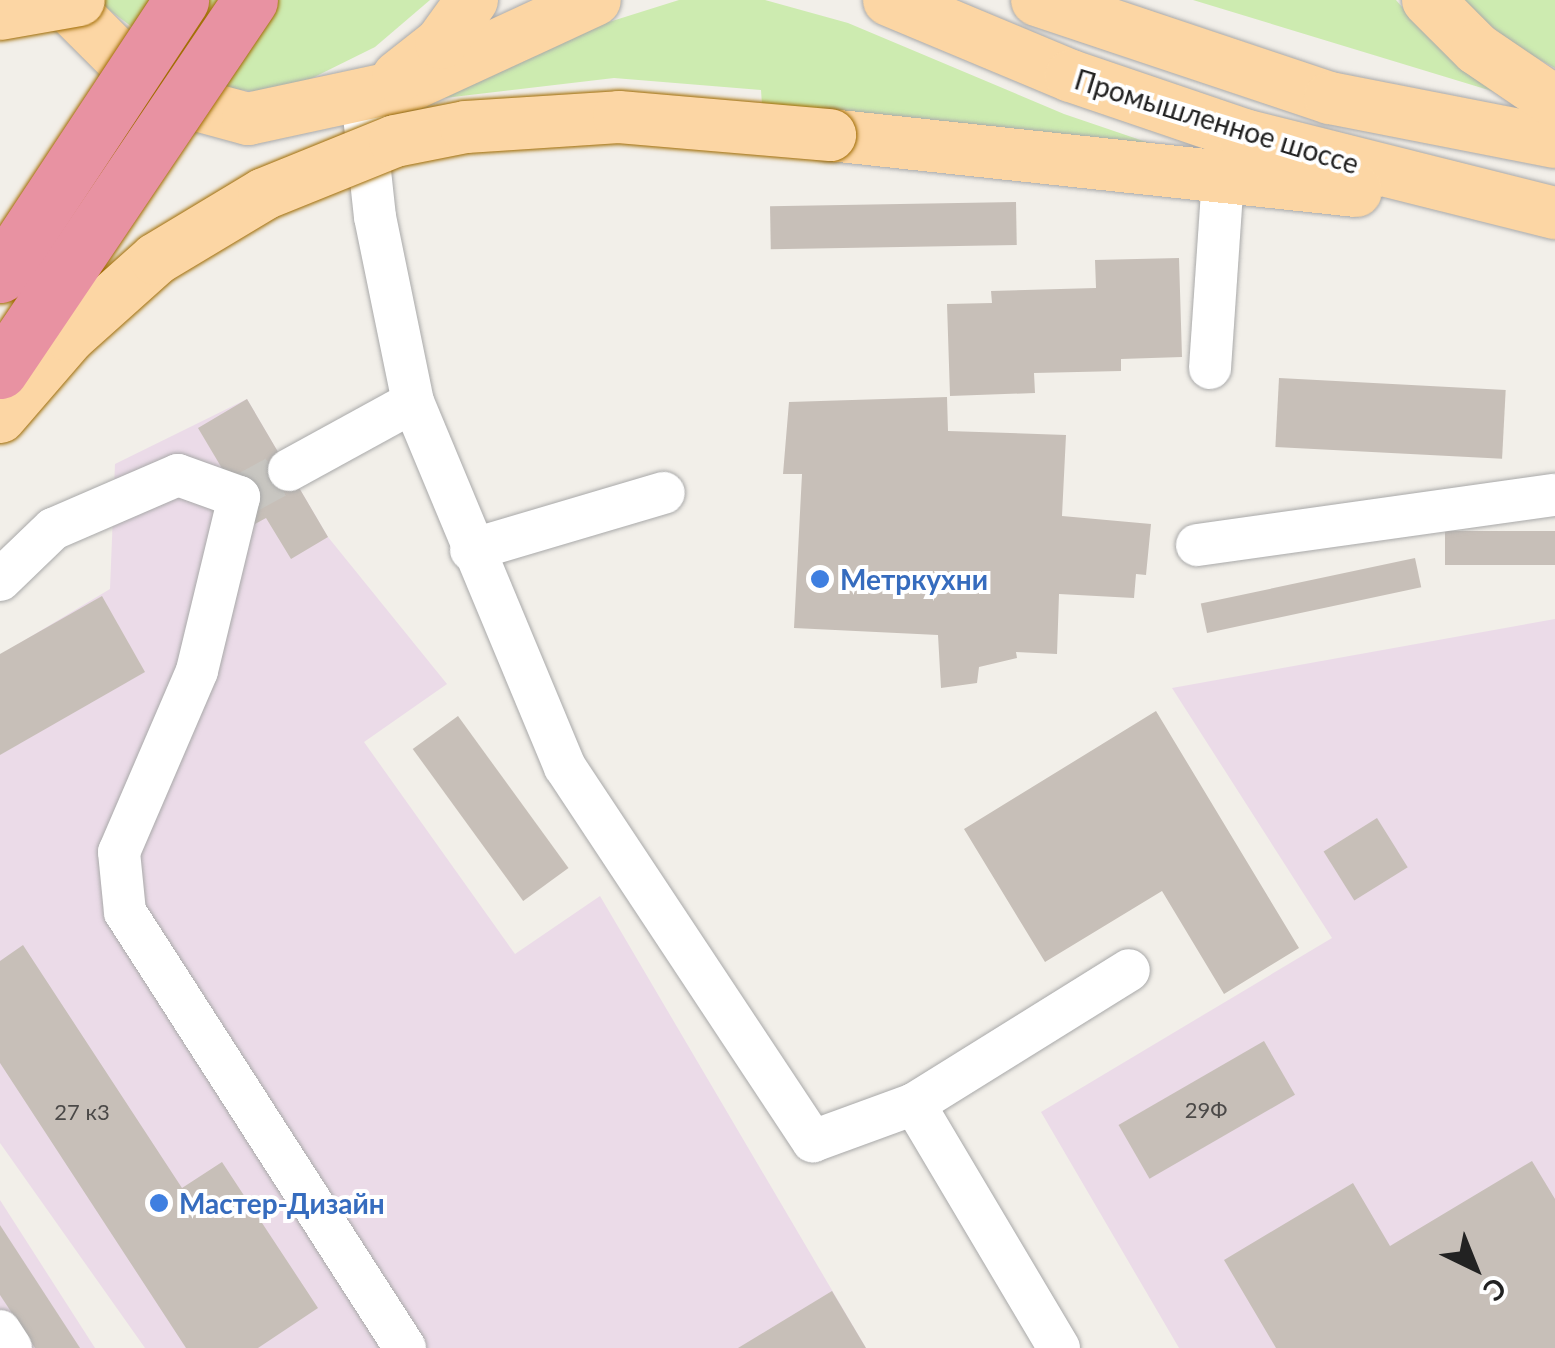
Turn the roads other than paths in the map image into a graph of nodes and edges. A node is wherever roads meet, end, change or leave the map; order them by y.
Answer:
1 (62, 0) edge
2 (79, 0) edge
3 (181, 0) edge
4 (250, 0) edge
5 (472, 0) edge
6 (595, 0) edge
7 (1037, 0) edge
8 (1428, 0) edge
9 (892, 3) edge
10 (0, 14) edge
11 (362, 96) junction
12 (1555, 102) edge
13 (1555, 142) edge
14 (1223, 178) junction
15 (1540, 210) edge
16 (0, 274) edge
17 (1210, 368) dead end
18 (0, 370) edge
19 (414, 402) junction
20 (0, 416) edge
21 (288, 470) tunnel mouth
22 (664, 493) dead end
23 (1555, 496) edge
24 (1196, 545) dead end
25 (471, 550) junction
26 (0, 580) edge
27 (1129, 970) dead end
28 (914, 1104) junction
29 (0, 1331) edge
30 (10, 1348) edge
31 (405, 1348) edge
32 (1060, 1348) edge

1 - 11 main road
2 - 10 main road, bridge
3 - 16 highway, bridge
4 - 18 highway, bridge
5 - 11 main road
6 - 11 main road
7 - 13 main road, Промышленное шоссе
8 - 12 main road
9 - 15 main road, Промышленное шоссе
11 - 19 lane
14 - 15 main road
14 - 17 lane
14 - 20 main road, bridge
19 - 21 lane
19 - 25 lane
22 - 25 lane
23 - 24 lane
25 - 28 lane
26 - 31 lane
27 - 28 lane
28 - 32 lane
29 - 30 lane

